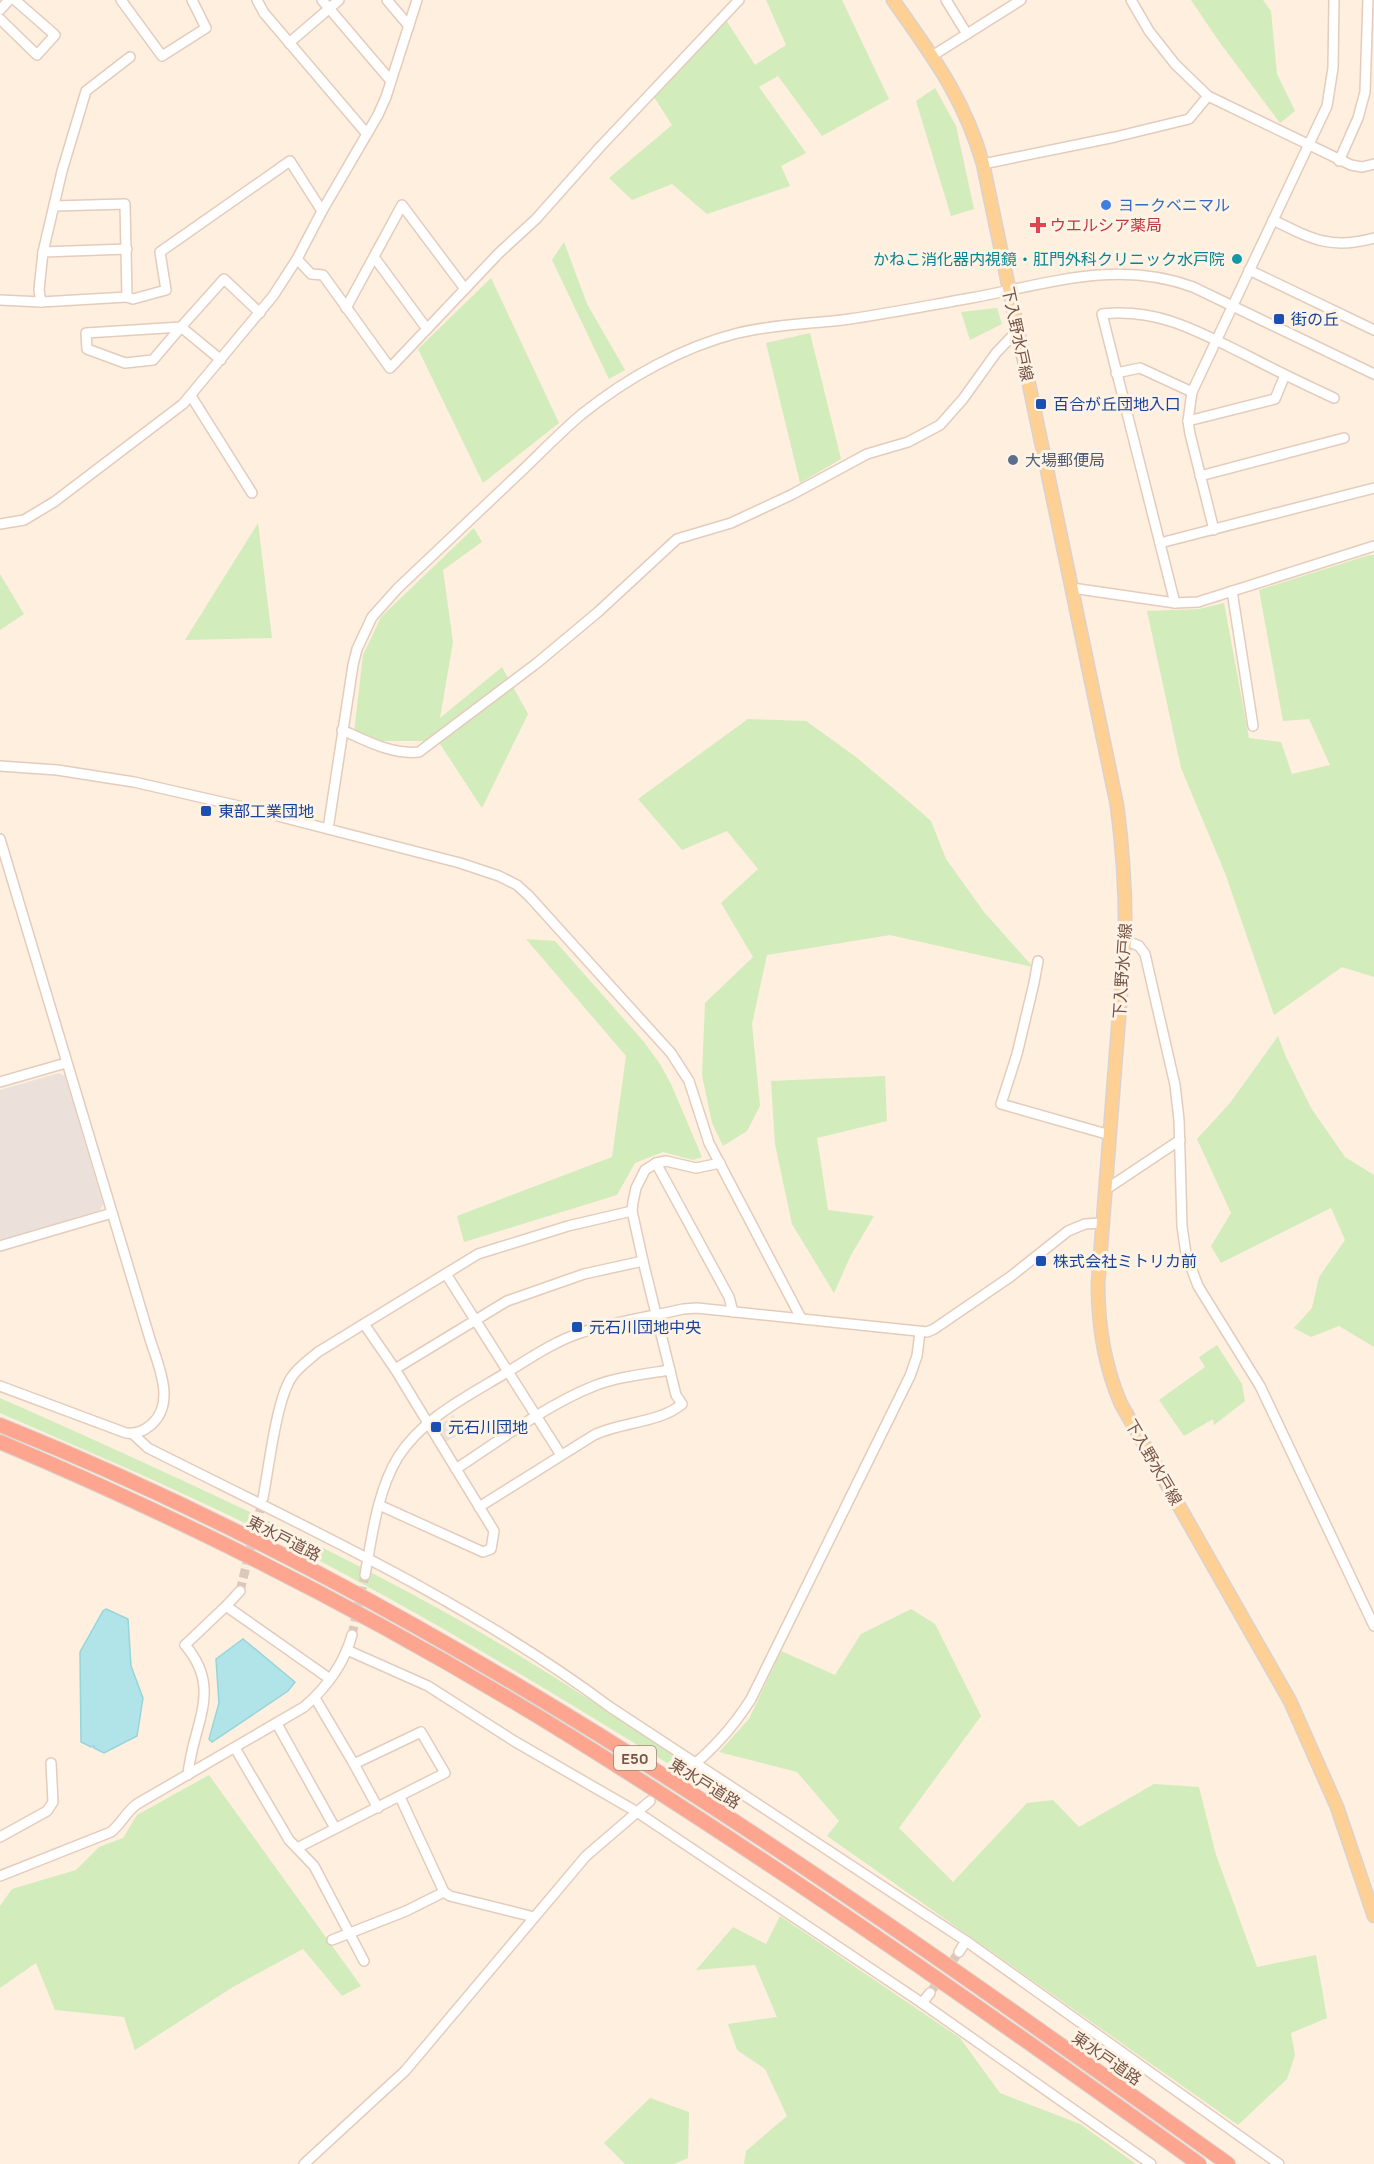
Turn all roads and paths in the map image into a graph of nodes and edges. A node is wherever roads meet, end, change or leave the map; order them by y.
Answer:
1 (9, 0) edge
2 (15, 0) edge
3 (121, 0) edge
4 (192, 0) edge
5 (257, 0) edge
6 (322, 0) edge
7 (339, 0) edge
8 (387, 0) edge
9 (417, 0) edge
10 (739, 0) edge
11 (893, 0) edge
12 (946, 0) edge
13 (1021, 0) edge
14 (1131, 0) edge
15 (1334, 0) edge
16 (1368, 0) edge
17 (1010, 3) edge
18 (329, 8) junction
19 (0, 9) edge
20 (0, 19) edge
21 (409, 26) junction
22 (967, 34) junction
23 (290, 43) junction
24 (1370, 46) edge
25 (932, 56) junction
26 (130, 57) dead end
27 (391, 81) junction
28 (1208, 96) junction
29 (368, 134) junction
30 (1307, 146) junction
31 (1339, 161) junction
32 (983, 164) junction
33 (1374, 164) edge
34 (54, 206) junction
35 (322, 211) junction
36 (1273, 220) junction
37 (1374, 238) edge
38 (127, 249) junction
39 (43, 252) junction
40 (374, 257) junction
41 (297, 259) junction
42 (1249, 270) junction
43 (465, 289) junction
44 (1009, 291) junction
45 (127, 297) junction
46 (0, 300) edge
47 (41, 302) junction
48 (1232, 304) junction
49 (346, 308) junction
50 (260, 313) junction
51 (181, 327) junction
52 (427, 329) junction
53 (1374, 329) edge
54 (1017, 331) junction
55 (1215, 340) junction
56 (221, 360) junction
57 (1116, 374) junction
58 (1374, 374) edge
59 (1286, 375) junction
60 (1192, 392) junction
61 (191, 396) junction
62 (1334, 398) dead end
63 (1188, 422) junction
64 (1344, 438) dead end
65 (1200, 476) junction
66 (1374, 488) edge
67 (252, 493) dead end
68 (0, 524) edge
69 (1214, 530) junction
70 (1160, 543) junction
71 (1374, 546) edge
72 (1072, 588) junction
73 (1232, 591) junction
74 (1175, 603) junction
75 (1253, 726) dead end
76 (342, 730) junction
77 (0, 766) edge
78 (328, 829) junction
79 (0, 839) edge
80 (1125, 940) junction
81 (1038, 962) dead end
82 (66, 1063) junction
83 (0, 1082) edge
84 (1110, 1135) junction
85 (1180, 1140) junction
86 (656, 1163) junction
87 (720, 1163) junction
88 (1105, 1190) junction
89 (632, 1211) junction
90 (112, 1213) junction
91 (1102, 1223) junction
92 (0, 1246) edge
93 (643, 1261) junction
94 (446, 1274) junction
95 (733, 1312) junction
96 (657, 1315) junction
97 (801, 1318) junction
98 (475, 1320) junction
99 (364, 1324) junction
100 (920, 1332) junction
101 (395, 1369) junction
102 (670, 1370) junction
103 (507, 1372) junction
104 (0, 1386) edge
105 (536, 1418) junction
106 (427, 1424) junction
107 (0, 1425) edge
108 (133, 1434) junction
109 (0, 1442) edge
110 (561, 1455) junction
111 (456, 1469) junction
112 (263, 1498) tunnel mouth
113 (379, 1504) junction
114 (479, 1507) junction
115 (368, 1559) junction
116 (366, 1575) tunnel mouth
117 (240, 1591) tunnel mouth
118 (226, 1606) junction
119 (1374, 1626) edge
120 (352, 1635) tunnel mouth
121 (347, 1650) junction
122 (330, 1679) junction
123 (315, 1698) junction
124 (277, 1724) junction
125 (235, 1748) junction
126 (698, 1762) junction
127 (51, 1763) dead end
128 (354, 1764) junction
129 (682, 1774) dead end
130 (188, 1775) junction
131 (400, 1797) junction
132 (650, 1801) dead end
133 (378, 1808) junction
134 (637, 1812) junction
135 (335, 1828) junction
136 (0, 1837) edge
137 (297, 1848) junction
138 (0, 1876) edge
139 (444, 1892) junction
140 (1374, 1916) edge
141 (534, 1917) junction
142 (349, 1932) junction
143 (332, 1940) dead end
144 (966, 1941) junction
145 (959, 1952) tunnel mouth
146 (364, 1961) dead end
147 (930, 1993) tunnel mouth
148 (922, 2003) junction
149 (304, 2164) edge
150 (1151, 2164) edge
151 (1199, 2164) edge
152 (1228, 2164) edge
153 (1279, 2164) edge

1 - 19 street
2 - 20 street
3 - 4 street
5 - 23 street
6 - 18 street
7 - 18 street
8 - 21 street
9 - 21 street
10 - 43 street
11 - 25 main road, 下入野水戸線
12 - 22 street
13 - 17 street
14 - 28 street
15 - 30 street
16 - 24 street
17 - 22 street
18 - 23 street
18 - 27 street
21 - 27 street
22 - 25 street
23 - 29 street
24 - 31 street
25 - 32 main road, 下入野水戸線
26 - 34 street
27 - 29 street
28 - 30 street
28 - 32 street
29 - 35 street
30 - 31 street
30 - 36 street
31 - 33 street
32 - 44 main road, 下入野水戸線
34 - 38 street
34 - 39 street
35 - 41 street
35 - 45 street
36 - 37 street
36 - 42 street
38 - 39 street
38 - 45 street
39 - 47 street
40 - 43 street
40 - 49 street
40 - 52 street
41 - 49 street
41 - 50 street
42 - 48 street
42 - 53 street
43 - 52 street
44 - 48 street
44 - 54 main road, 下入野水戸線
44 - 76 street
45 - 47 street
46 - 47 street
48 - 55 street
48 - 58 street
49 - 52 street
50 - 51 street
50 - 56 street
51 - 51 street
51 - 56 street
54 - 72 main road, 下入野水戸線
54 - 76 street
55 - 57 street
55 - 59 street
55 - 60 street
56 - 61 street
57 - 60 street
57 - 70 street
59 - 62 street
59 - 63 street
60 - 63 street
61 - 67 street
61 - 68 street
63 - 65 street
64 - 65 street
65 - 69 street
66 - 69 street
69 - 70 street
70 - 74 street
71 - 73 street
72 - 74 street
72 - 80 main road, 下入野水戸線
73 - 74 street
73 - 75 street
76 - 78 street
77 - 78 street
78 - 87 street
79 - 82 street
80 - 84 main road, 下入野水戸線
80 - 85 street
81 - 84 street
82 - 83 street
82 - 90 street
84 - 88 main road, 下入野水戸線
85 - 88 street
85 - 119 street
86 - 87 street
86 - 89 street
86 - 95 street
87 - 97 street
88 - 91 main road, 下入野水戸線
89 - 93 street
89 - 94 street
90 - 92 street
90 - 108 street
91 - 100 street
91 - 140 main road, 下入野水戸線
93 - 96 street
93 - 98 street
94 - 98 street
94 - 99 street
95 - 96 street
95 - 97 street
96 - 102 street
96 - 103 street
97 - 100 street
98 - 101 street
98 - 103 street
99 - 101 street
99 - 112 street
100 - 126 street
101 - 106 street
102 - 105 street
102 - 110 street
103 - 105 street
103 - 106 street
104 - 108 street
105 - 110 street
105 - 111 street
106 - 111 street
106 - 113 street
107 - 152 highway, 東水戸道路 / E50
108 - 115 street
109 - 151 highway, 東水戸道路 / E50
110 - 114 street
111 - 114 street
113 - 114 street
113 - 115 street
115 - 116 street
115 - 126 street
117 - 118 street
118 - 122 street
118 - 130 street
120 - 121 street
121 - 122 street
121 - 134 street
122 - 123 street
123 - 124 street
123 - 128 street
124 - 125 street
124 - 135 street
125 - 130 street
125 - 137 street
126 - 129 street
126 - 144 street
127 - 136 street
128 - 131 street
128 - 133 street
130 - 138 street
131 - 133 street
131 - 139 street
132 - 134 street
133 - 135 street
134 - 141 street
134 - 148 street
135 - 137 street
137 - 142 street
139 - 141 street
139 - 142 street
141 - 149 street
142 - 143 street
142 - 146 street
144 - 145 street
144 - 153 street
147 - 148 street
148 - 150 street

